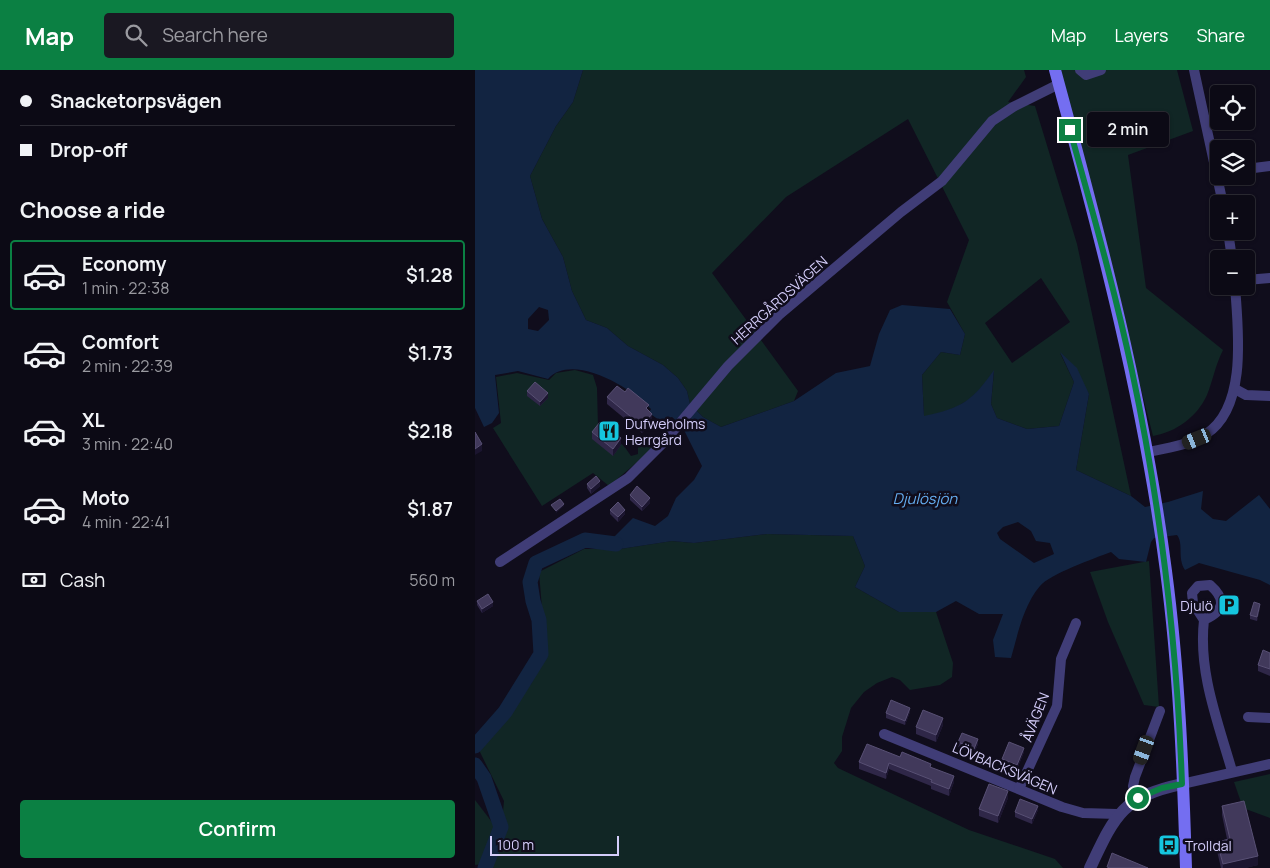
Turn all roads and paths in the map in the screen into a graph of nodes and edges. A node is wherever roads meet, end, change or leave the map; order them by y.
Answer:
1 (1055, 70) edge
2 (1101, 70) edge
3 (1194, 70) edge
4 (1082, 72) edge
5 (1059, 84) junction
6 (1210, 141) edge
7 (1270, 166) edge
8 (1255, 168) edge
9 (1270, 278) edge
10 (1255, 279) edge
11 (1235, 295) edge
12 (1235, 389) junction
13 (1270, 396) edge
14 (1148, 452) junction
15 (500, 562) dead end
16 (1205, 620) dead end
17 (1076, 623) dead end
18 (1160, 711) dead end
19 (1248, 717) dead end
20 (1270, 718) edge
21 (884, 734) dead end
22 (1270, 764) edge
23 (1232, 771) junction
24 (1182, 784) junction
25 (1019, 789) junction
26 (1138, 798) junction
27 (1117, 814) junction
28 (1090, 868) edge
29 (1186, 868) edge

1 - 5 main road
2 - 4 street
3 - 6 street
5 - 14 main road
5 - 15 street, HERRGÅRDSVÄGEN
7 - 8 street
9 - 10 street
11 - 12 street
12 - 13 street
12 - 14 street
14 - 24 main road
16 - 23 street
17 - 25 street, ÅVÄGEN
18 - 26 street
19 - 20 street
21 - 25 street, LÖVBACKSVÄGEN
22 - 23 street
23 - 24 street
24 - 26 street
24 - 29 main road
25 - 27 street, LÖVBACKSVÄGEN
26 - 27 street
27 - 28 street

